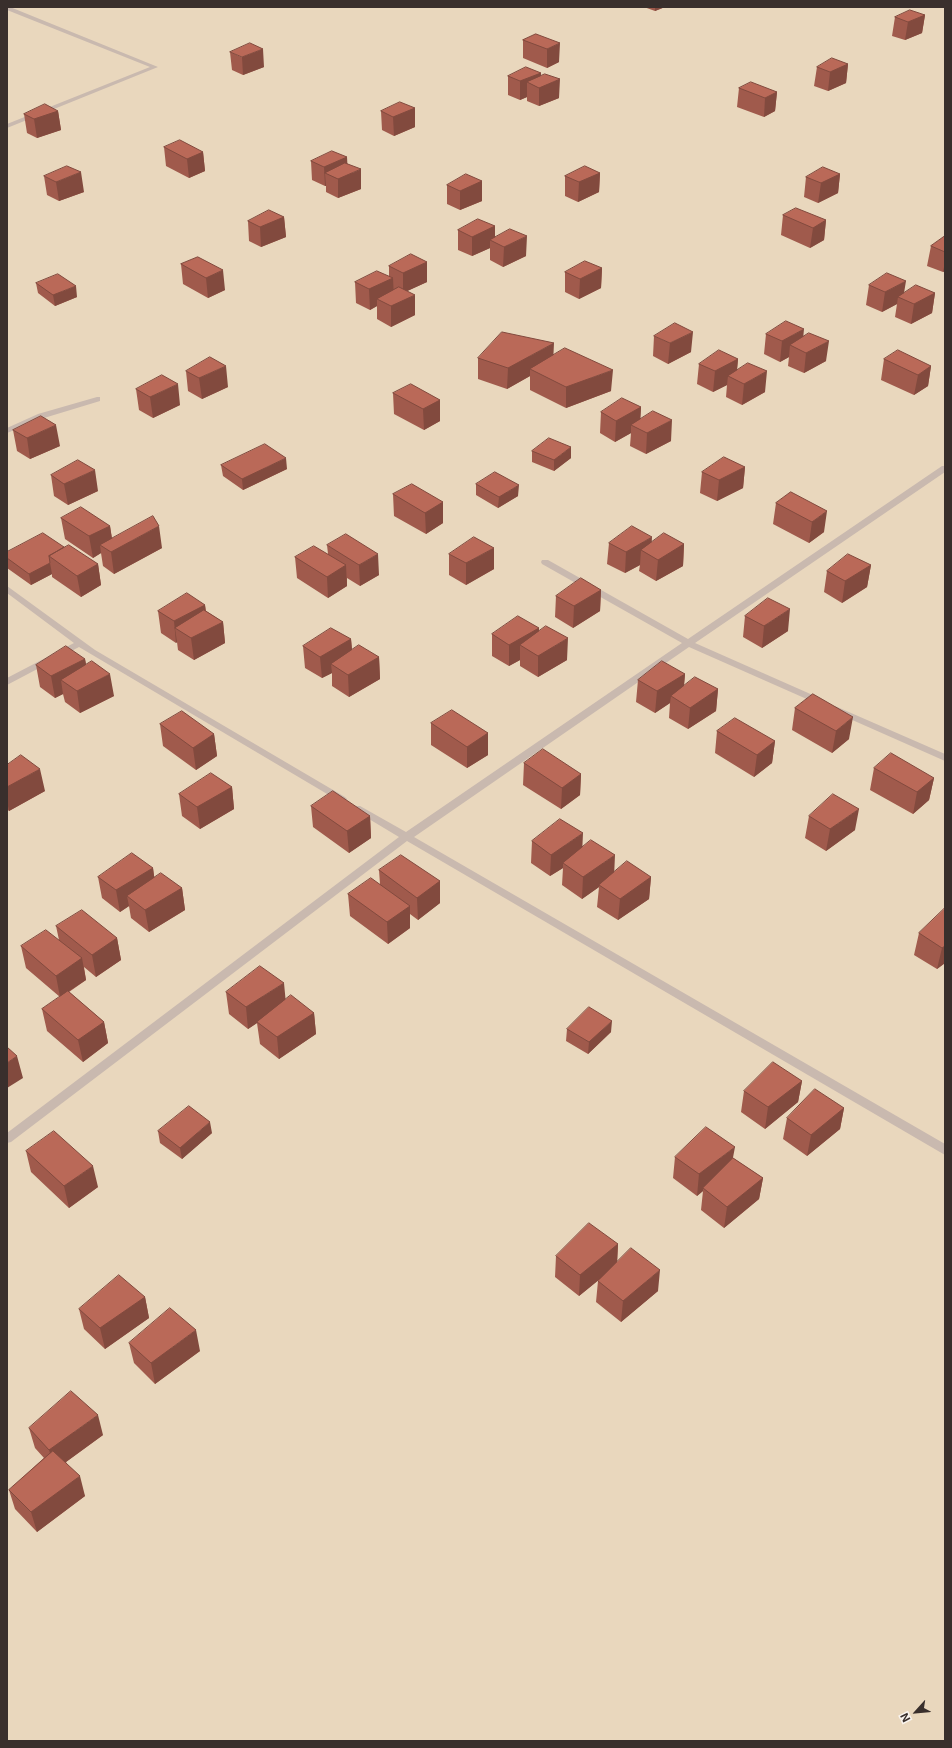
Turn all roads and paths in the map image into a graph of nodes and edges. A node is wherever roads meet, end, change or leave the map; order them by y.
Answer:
1 (7, 8) edge
2 (7, 126) edge
3 (97, 399) dead end
4 (7, 431) edge
5 (945, 468) edge
6 (545, 562) dead end
7 (7, 588) edge
8 (688, 642) junction
9 (80, 643) junction
10 (7, 682) edge
11 (945, 758) edge
12 (406, 837) junction
13 (7, 1139) edge
14 (945, 1150) edge

1 - 2 street
3 - 4 street
5 - 8 street
6 - 8 street
7 - 9 street
8 - 11 street
8 - 12 street
9 - 10 street
9 - 12 street
12 - 13 street
12 - 14 street

